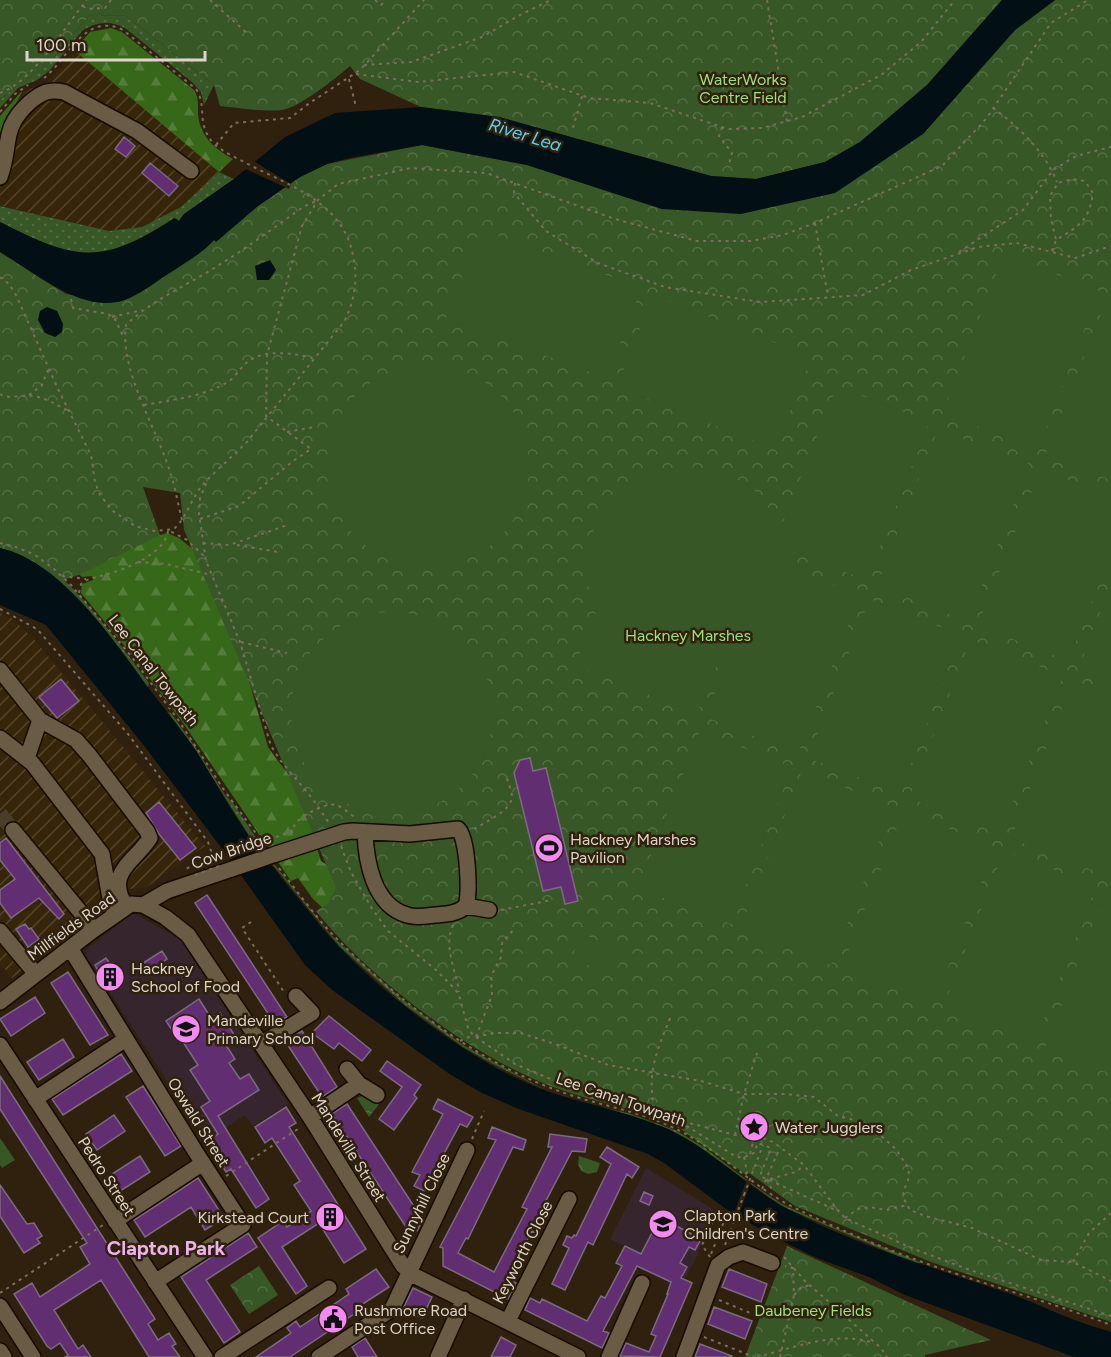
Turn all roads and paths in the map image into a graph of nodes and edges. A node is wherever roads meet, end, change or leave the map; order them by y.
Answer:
1 (87, 0) edge
2 (111, 0) edge
3 (210, 0) edge
4 (375, 0) edge
5 (386, 0) edge
6 (423, 0) edge
7 (551, 0) edge
8 (768, 0) edge
9 (955, 0) edge
10 (1088, 0) edge
11 (82, 6) junction
12 (248, 34) dead end
13 (364, 65) junction
14 (356, 74) junction
15 (349, 79) junction
16 (42, 80) dead end
17 (25, 86) dead end
18 (0, 93) edge
19 (582, 96) junction
20 (356, 107) dead end
21 (993, 108) junction
22 (0, 112) edge
23 (787, 122) junction
24 (722, 127) junction
25 (573, 128) dead end
26 (216, 145) junction
27 (1111, 147) edge
28 (728, 167) dead end
29 (1053, 170) junction
30 (191, 171) dead end
31 (0, 177) edge
32 (515, 183) junction
33 (1058, 183) junction
34 (318, 200) junction
35 (815, 223) junction
36 (1056, 240) junction
37 (1111, 246) edge
38 (1052, 252) junction
39 (954, 255) junction
40 (0, 277) edge
41 (828, 297) junction
42 (71, 299) dead end
43 (144, 309) junction
44 (112, 317) junction
45 (38, 326) dead end
46 (31, 330) junction
47 (124, 338) junction
48 (267, 355) junction
49 (314, 358) junction
50 (49, 368) junction
51 (0, 394) edge
52 (29, 395) junction
53 (144, 405) junction
54 (69, 411) junction
55 (267, 418) junction
56 (314, 427) dead end
57 (287, 432) junction
58 (207, 479) junction
59 (182, 520) junction
60 (200, 520) junction
61 (288, 525) dead end
62 (168, 530) junction
63 (0, 543) edge
64 (203, 543) junction
65 (234, 544) junction
66 (278, 552) dead end
67 (205, 558) junction
68 (138, 562) junction
69 (62, 576) junction
70 (212, 576) junction
71 (87, 579) junction
72 (79, 594) junction
73 (0, 609) edge
74 (240, 642) junction
75 (287, 653) dead end
76 (0, 670) edge
77 (40, 720) junction
78 (0, 738) edge
79 (27, 758) junction
80 (507, 778) dead end
81 (320, 808) junction
82 (294, 829) junction
83 (474, 829) dead end
84 (13, 830) tunnel mouth
85 (365, 832) junction
86 (336, 833) junction
87 (294, 841) junction
88 (268, 851) junction
89 (102, 854) junction
90 (128, 862) junction
91 (194, 866) dead end
92 (552, 900) dead end
93 (130, 907) junction
94 (463, 909) junction
95 (489, 910) joint
96 (251, 922) dead end
97 (514, 929) dead end
98 (0, 931) edge
99 (92, 931) junction
100 (388, 931) dead end
101 (70, 948) junction
102 (36, 974) junction
103 (459, 995) junction
104 (296, 996) joint
105 (0, 1002) edge
106 (670, 1016) dead end
107 (474, 1036) junction
108 (126, 1039) junction
109 (460, 1041) junction
110 (261, 1044) junction
111 (0, 1045) edge
112 (756, 1053) dead end
113 (347, 1069) dead end
114 (652, 1074) junction
115 (359, 1084) junction
116 (744, 1094) junction
117 (377, 1095) dead end
118 (35, 1099) junction
119 (649, 1108) junction
120 (654, 1110) junction
121 (484, 1111) dead end
122 (644, 1116) junction
123 (311, 1119) junction
124 (678, 1120) junction
125 (735, 1135) junction
126 (755, 1135) junction
127 (763, 1145) junction
128 (780, 1147) junction
129 (467, 1150) joint
130 (750, 1154) junction
131 (744, 1157) junction
132 (203, 1163) junction
133 (804, 1165) junction
134 (745, 1176) junction
135 (768, 1179) junction
136 (216, 1182) junction
137 (762, 1189) junction
138 (772, 1190) dead end
139 (569, 1198) dead end
140 (907, 1205) junction
141 (840, 1212) junction
142 (1111, 1214) edge
143 (845, 1218) junction
144 (114, 1220) junction
145 (719, 1255) junction
146 (1073, 1262) junction
147 (772, 1263) joint
148 (794, 1268) junction
149 (409, 1271) junction
150 (1111, 1281) edge
151 (155, 1282) junction
152 (642, 1283) dead end
153 (811, 1286) junction
154 (329, 1288) dead end
155 (0, 1293) edge
156 (794, 1295) junction
157 (464, 1299) junction
158 (721, 1301) dead end
159 (1, 1311) edge
160 (755, 1315) dead end
161 (1111, 1316) edge
162 (508, 1322) junction
163 (1111, 1325) edge
164 (707, 1338) dead end
165 (877, 1344) junction
166 (782, 1350) junction
167 (0, 1351) edge
168 (4, 1357) edge
169 (33, 1357) edge
170 (205, 1357) edge
171 (222, 1357) edge
172 (319, 1357) edge
173 (438, 1357) edge
174 (578, 1357) edge
175 (609, 1357) edge
176 (684, 1357) edge
177 (755, 1357) edge
178 (780, 1357) edge
179 (887, 1357) edge

1 - 11 path
2 - 11 path
3 - 12 path
4 - 5 path
6 - 13 path
7 - 13 path
8 - 23 path
9 - 23 path
10 - 21 path
11 - 18 path
13 - 14 path
14 - 15 path
14 - 19 path
15 - 20 path
15 - 26 path
16 - 26 path
17 - 22 path
19 - 24 path
19 - 25 path
21 - 29 path
21 - 35 path
23 - 24 path
24 - 28 path
26 - 34 path
27 - 29 path
29 - 33 path
29 - 39 path
30 - 31 street
32 - 34 path
32 - 35 path
32 - 41 path
33 - 36 path
33 - 36 path
34 - 43 path
34 - 48 path
34 - 49 path
35 - 41 path
36 - 38 path
37 - 38 path
38 - 39 path
39 - 41 path
40 - 46 path
42 - 44 path
43 - 44 path
43 - 47 path
44 - 47 path
45 - 46 path
46 - 50 path
47 - 53 path
48 - 49 path
48 - 53 path
48 - 55 path
49 - 55 path
50 - 52 path
50 - 54 path
51 - 52 path
52 - 54 path
53 - 59 path
54 - 62 path
55 - 57 path
55 - 58 path
56 - 57 path
57 - 60 path
58 - 59 path
58 - 60 path
59 - 62 path
60 - 64 path
61 - 65 path
62 - 67 path
62 - 68 path
63 - 69 path, Lee Canal Towpath
64 - 65 path
64 - 67 path
65 - 66 path
67 - 70 path
68 - 70 path
68 - 71 path
69 - 71 path
69 - 72 path, Lee Canal Towpath
70 - 74 path
71 - 72 path
72 - 88 path, Lee Canal Towpath
73 - 91 path
74 - 75 path
74 - 81 path
76 - 77 street
77 - 79 street
77 - 90 street
78 - 79 street
79 - 89 street
80 - 83 path
81 - 82 path
81 - 86 path
82 - 87 path
82 - 88 path
84 - 99 street
85 - 86 street, Cow Bridge
85 - 94 street
85 - 94 street, Cow Bridge
86 - 87 street, Cow Bridge
87 - 88 street, Cow Bridge
88 - 93 street, Cow Bridge, bridge
88 - 109 path, Lee Canal Towpath
89 - 90 street
89 - 93 street
90 - 93 street
92 - 95 path
93 - 99 street, Millfields Road
93 - 110 street, Mandeville Street
94 - 95 street
94 - 103 path
96 - 104 path
97 - 107 path
98 - 102 street
99 - 101 street, Millfields Road
100 - 103 path
101 - 102 street, Millfields Road
101 - 108 street, Oswald Street
102 - 105 street, Millfields Road
103 - 107 path
104 - 110 street
106 - 114 path
107 - 109 path
107 - 114 path
107 - 119 path
108 - 118 street
108 - 132 street, Oswald Street
109 - 122 path, Lee Canal Towpath
110 - 123 street, Mandeville Street
111 - 118 street, Pedro Street
112 - 116 path
113 - 115 street
114 - 116 path
114 - 120 path
115 - 117 street
115 - 123 street
116 - 125 path
116 - 140 path
118 - 144 street, Pedro Street
119 - 120 path
119 - 122 path
120 - 124 path
121 - 129 path
122 - 134 path, Lee Canal Towpath
123 - 136 path
123 - 149 street, Mandeville Street
124 - 125 path
124 - 131 path
125 - 126 path
126 - 128 path
126 - 130 path
127 - 130 path, bridge
127 - 135 path
127 - 145 path, bridge
128 - 133 path
128 - 135 path
129 - 149 street, Sunnyhill Close
130 - 131 path
131 - 134 path
132 - 136 street, Oswald Street
132 - 144 street
133 - 135 path
133 - 141 path
134 - 137 path, Lee Canal Towpath
135 - 137 path
135 - 138 path
135 - 141 path
136 - 151 street, Oswald Street
137 - 163 path, Lee Canal Towpath
139 - 162 street, Keyworth Close
140 - 143 path
140 - 146 path
141 - 143 path
142 - 146 path
143 - 161 path
144 - 151 street, Pedro Street
144 - 155 path
145 - 145 path
145 - 147 street
145 - 176 street
146 - 150 path
147 - 148 path
148 - 153 path
148 - 156 path
149 - 157 street, Mandeville Street
149 - 172 street, Sunnyhill Close
151 - 170 street, Pedro Street
152 - 175 street
153 - 156 path
153 - 165 path
154 - 171 street
156 - 166 path
157 - 162 street, Mandeville Street
157 - 173 street
158 - 160 path
159 - 169 street
162 - 174 street, Mandeville Street
164 - 177 path
165 - 166 path
165 - 179 path
166 - 177 path
166 - 178 path
167 - 168 street

